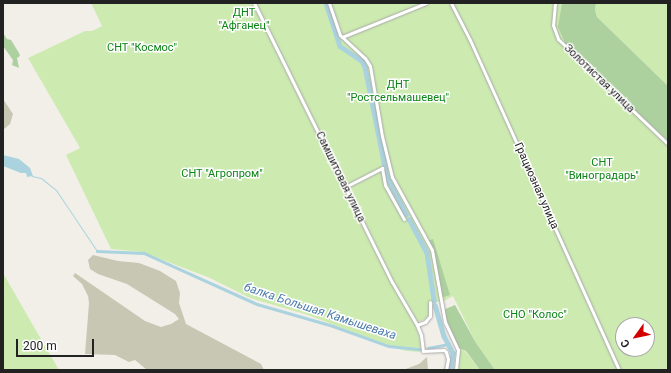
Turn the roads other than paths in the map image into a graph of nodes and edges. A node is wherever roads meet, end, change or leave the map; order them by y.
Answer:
1 (254, 3) edge
2 (329, 3) edge
3 (426, 3) edge
4 (451, 3) edge
5 (555, 3) edge
6 (342, 37) junction
7 (668, 144) edge
8 (345, 187) junction
9 (404, 219) dead end
10 (430, 302) dead end
11 (417, 325) junction
12 (446, 370) edge
13 (456, 370) edge
14 (619, 370) edge

1 - 8 street, Самшитовая улица
2 - 6 street
3 - 6 street
4 - 14 street, Грациозная улица
5 - 7 street, Золотистая улица
6 - 13 street
8 - 9 street
8 - 11 street, Самшитовая улица
10 - 11 street
11 - 12 street, Самшитовая улица

